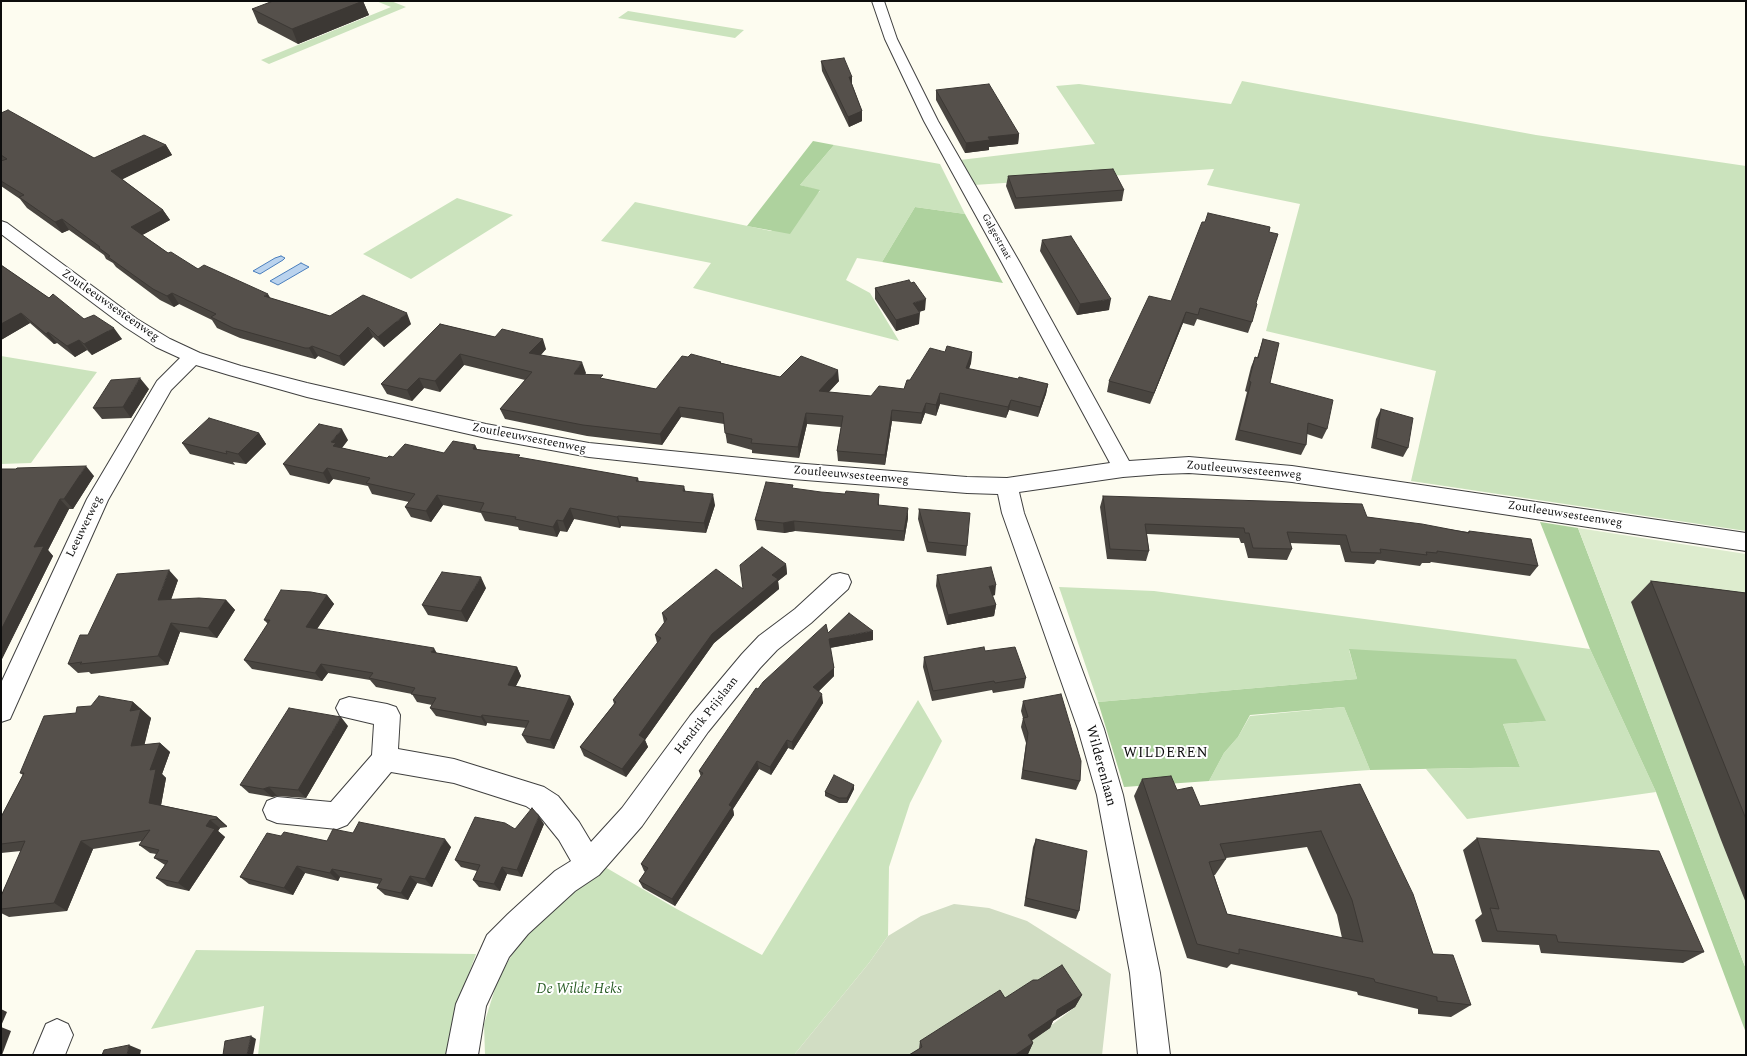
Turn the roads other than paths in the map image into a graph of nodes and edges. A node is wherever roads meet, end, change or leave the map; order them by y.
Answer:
1 (878, 1) edge
2 (1, 226) edge
3 (193, 358) junction
4 (1123, 469) junction
5 (1007, 486) junction
6 (1746, 542) edge
7 (840, 582) dead end
8 (349, 708) dead end
9 (1, 711) edge
10 (385, 759) junction
11 (278, 810) dead end
12 (589, 865) junction
13 (462, 1055) edge
14 (1154, 1055) edge

1 - 4 street, Galgestraat
2 - 3 street, Zoutleeuwsesteenweg
3 - 5 street, Zoutleeuwsesteenweg
3 - 9 street, Leeuwerweg
4 - 5 street, Zoutleeuwsesteenweg
4 - 6 street, Zoutleeuwsesteenweg
5 - 14 street, Wilderenlaan
7 - 12 street, Hendrik Prijslaan
8 - 10 street
10 - 11 street
10 - 12 street
12 - 13 street, Hendrik Prijslaan

